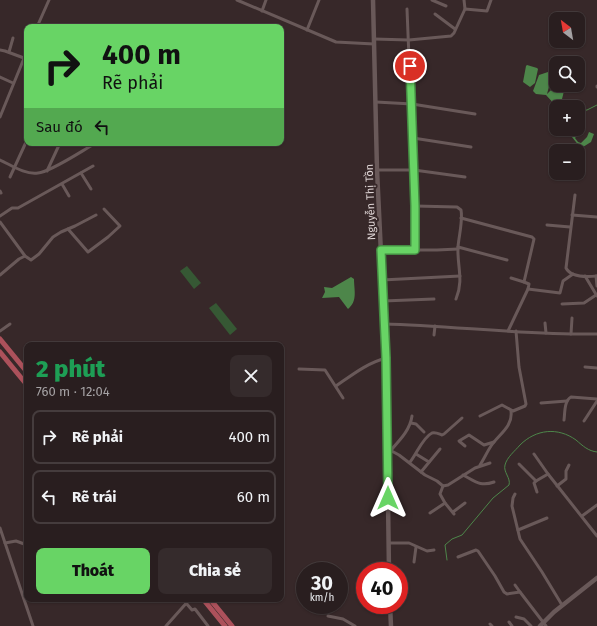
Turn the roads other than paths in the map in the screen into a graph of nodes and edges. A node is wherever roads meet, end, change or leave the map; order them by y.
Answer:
1 (49, 0) edge
2 (237, 0) edge
3 (266, 0) edge
4 (313, 0) edge
5 (373, 0) edge
6 (432, 0) edge
7 (464, 0) edge
8 (491, 0) edge
9 (318, 1) edge
10 (437, 1) edge
11 (446, 6) dead end
12 (407, 9) dead end
13 (465, 9) junction
14 (262, 11) junction
15 (435, 14) dead end
16 (38, 24) edge
17 (455, 29) junction
18 (307, 30) junction
19 (13, 38) dead end
20 (409, 40) junction
21 (374, 42) junction
22 (0, 50) edge
23 (9, 52) junction
24 (24, 58) joint
25 (0, 77) edge
26 (13, 83) junction
27 (376, 102) junction
28 (412, 104) junction
29 (475, 114) dead end
30 (0, 117) edge
31 (413, 138) junction
32 (24, 146) edge
33 (59, 146) edge
34 (91, 146) edge
35 (471, 147) dead end
36 (0, 160) edge
37 (15, 166) junction
38 (93, 166) dead end
39 (378, 170) junction
40 (414, 170) junction
41 (48, 171) junction
42 (81, 173) junction
43 (10, 177) dead end
44 (465, 177) dead end
45 (62, 184) junction
46 (91, 189) dead end
47 (575, 194) dead end
48 (69, 196) dead end
49 (415, 206) junction
50 (104, 209) dead end
51 (96, 215) dead end
52 (572, 215) junction
53 (0, 216) edge
54 (597, 217) edge
55 (461, 218) junction
56 (0, 222) edge
57 (547, 225) dead end
58 (570, 227) junction
59 (68, 229) junction
60 (458, 248) junction
61 (381, 250) junction
62 (415, 250) junction
63 (26, 256) junction
64 (507, 260) dead end
65 (573, 274) junction
66 (0, 275) edge
67 (460, 276) junction
68 (585, 276) junction
69 (596, 276) edge
70 (511, 278) dead end
71 (382, 280) junction
72 (524, 282) junction
73 (597, 286) edge
74 (528, 289) junction
75 (597, 296) edge
76 (434, 299) dead end
77 (456, 299) dead end
78 (383, 301) junction
79 (562, 304) dead end
80 (572, 318) dead end
81 (545, 323) dead end
82 (10, 324) dead end
83 (384, 324) junction
84 (436, 326) junction
85 (0, 331) edge
86 (508, 331) junction
87 (516, 331) junction
88 (546, 333) junction
89 (571, 334) junction
90 (597, 334) edge
91 (434, 335) dead end
92 (0, 339) edge
93 (0, 352) edge
94 (386, 358) junction
95 (585, 367) dead end
96 (24, 368) edge
97 (299, 368) dead end
98 (597, 368) edge
99 (24, 380) edge
100 (336, 386) junction
101 (343, 398) dead end
102 (597, 400) edge
103 (567, 401) junction
104 (541, 403) dead end
105 (511, 411) junction
106 (412, 416) dead end
107 (480, 416) dead end
108 (462, 418) dead end
109 (564, 420) dead end
110 (584, 421) dead end
111 (411, 423) junction
112 (424, 432) dead end
113 (494, 442) junction
114 (465, 446) dead end
115 (440, 449) dead end
116 (389, 450) junction
117 (416, 454) junction
118 (534, 454) dead end
119 (410, 462) junction
120 (429, 462) junction
121 (490, 463) dead end
122 (519, 464) dead end
123 (480, 465) junction
124 (569, 465) dead end
125 (421, 472) junction
126 (548, 474) junction
127 (463, 475) junction
128 (536, 481) junction
129 (494, 482) dead end
130 (443, 486) junction
131 (557, 486) junction
132 (536, 492) dead end
133 (515, 494) dead end
134 (445, 503) junction
135 (465, 503) dead end
136 (597, 505) edge
137 (430, 512) dead end
138 (582, 516) junction
139 (547, 518) dead end
140 (0, 528) edge
141 (518, 530) junction
142 (1, 535) edge
143 (597, 536) edge
144 (389, 542) junction
145 (5, 543) junction
146 (24, 544) edge
147 (416, 547) junction
148 (434, 550) dead end
149 (458, 557) dead end
150 (389, 562) edge
151 (414, 562) dead end
152 (597, 578) edge
153 (515, 585) dead end
154 (520, 592) junction
155 (24, 599) edge
156 (25, 602) edge
157 (205, 602) edge
158 (212, 602) edge
159 (186, 603) joint
160 (562, 605) junction
161 (390, 614) edge
162 (328, 616) dead end
163 (516, 617) dead end
164 (509, 622) dead end
165 (543, 625) edge
166 (33, 626) edge
167 (166, 626) edge
168 (208, 626) edge
169 (225, 626) edge
170 (232, 626) edge
171 (355, 626) edge
172 (391, 626) edge
173 (512, 626) edge
174 (531, 626) edge

1 - 16 street
2 - 14 street
3 - 14 street
4 - 9 street
5 - 21 street, Nguyễn Thị Tồn
6 - 10 street
7 - 13 street
8 - 13 street
9 - 18 street
10 - 11 street
12 - 20 street
13 - 17 street
14 - 18 street
15 - 17 street
17 - 20 street
18 - 21 street
19 - 23 street
20 - 21 street
20 - 28 street
21 - 27 street, Nguyễn Thị Tồn
22 - 23 street
23 - 24 street
24 - 26 street
25 - 26 street
26 - 30 street
27 - 28 street
27 - 39 street, Nguyễn Thị Tồn
28 - 29 street
28 - 31 street
31 - 35 street
31 - 40 street
32 - 37 street
33 - 41 street
34 - 41 street
36 - 37 street
37 - 41 street
37 - 43 street
38 - 42 street
39 - 40 street
39 - 61 street, Nguyễn Thị Tồn
40 - 44 street
40 - 49 street
42 - 45 street
42 - 46 street
45 - 48 street
45 - 53 street
47 - 52 street
49 - 55 street
49 - 62 street
50 - 59 street
51 - 59 street
52 - 54 street
52 - 58 street
55 - 60 street
55 - 72 street
56 - 63 street
57 - 58 street
58 - 65 street
59 - 63 street
60 - 62 street
60 - 64 street
60 - 67 street
61 - 62 street
61 - 71 street, Nguyễn Thị Tồn
63 - 66 street
65 - 68 street
65 - 74 street
67 - 71 street
67 - 77 street
68 - 69 street
68 - 75 street
69 - 73 street
70 - 72 street
71 - 78 street, Nguyễn Thị Tồn
72 - 74 street
74 - 86 street
75 - 79 street
76 - 78 street
78 - 83 street, Nguyễn Thị Tồn
80 - 89 street
81 - 88 street
82 - 85 street
83 - 84 street
83 - 94 street, Nguyễn Thị Tồn
84 - 86 street
84 - 91 street
86 - 87 street
87 - 88 street
87 - 105 street
88 - 89 street
89 - 90 street
92 - 96 main road
93 - 99 main road
94 - 100 street
94 - 116 street, Nguyễn Thị Tồn
95 - 98 street
97 - 100 street
100 - 101 street
102 - 103 street
102 - 110 street
103 - 104 street
103 - 109 street
105 - 107 street
105 - 113 street
106 - 111 street
108 - 117 street
111 - 112 street
111 - 116 street
113 - 114 street
113 - 123 street
115 - 120 street
116 - 119 street
116 - 144 street, Nguyễn Thị Tồn
117 - 119 street
117 - 120 street
118 - 126 street
119 - 125 street
120 - 125 street
121 - 123 street
122 - 128 street
123 - 127 street
124 - 131 street
125 - 130 street
126 - 128 street
126 - 131 street
127 - 129 street
127 - 130 street
128 - 132 street
130 - 134 street
131 - 138 street
133 - 141 street
134 - 135 street
134 - 137 street
136 - 138 street
138 - 143 street
139 - 141 street
140 - 142 street
141 - 160 street
142 - 145 street
144 - 147 street
144 - 150 street, Nguyễn Thị Tồn
145 - 146 street
145 - 155 street
147 - 148 street
147 - 151 street
149 - 154 street
152 - 160 street
153 - 154 street
154 - 165 street
156 - 166 street
157 - 169 main road
158 - 170 main road
159 - 167 street
159 - 168 street
160 - 165 street
161 - 172 street
162 - 171 street
163 - 174 street
164 - 173 street

